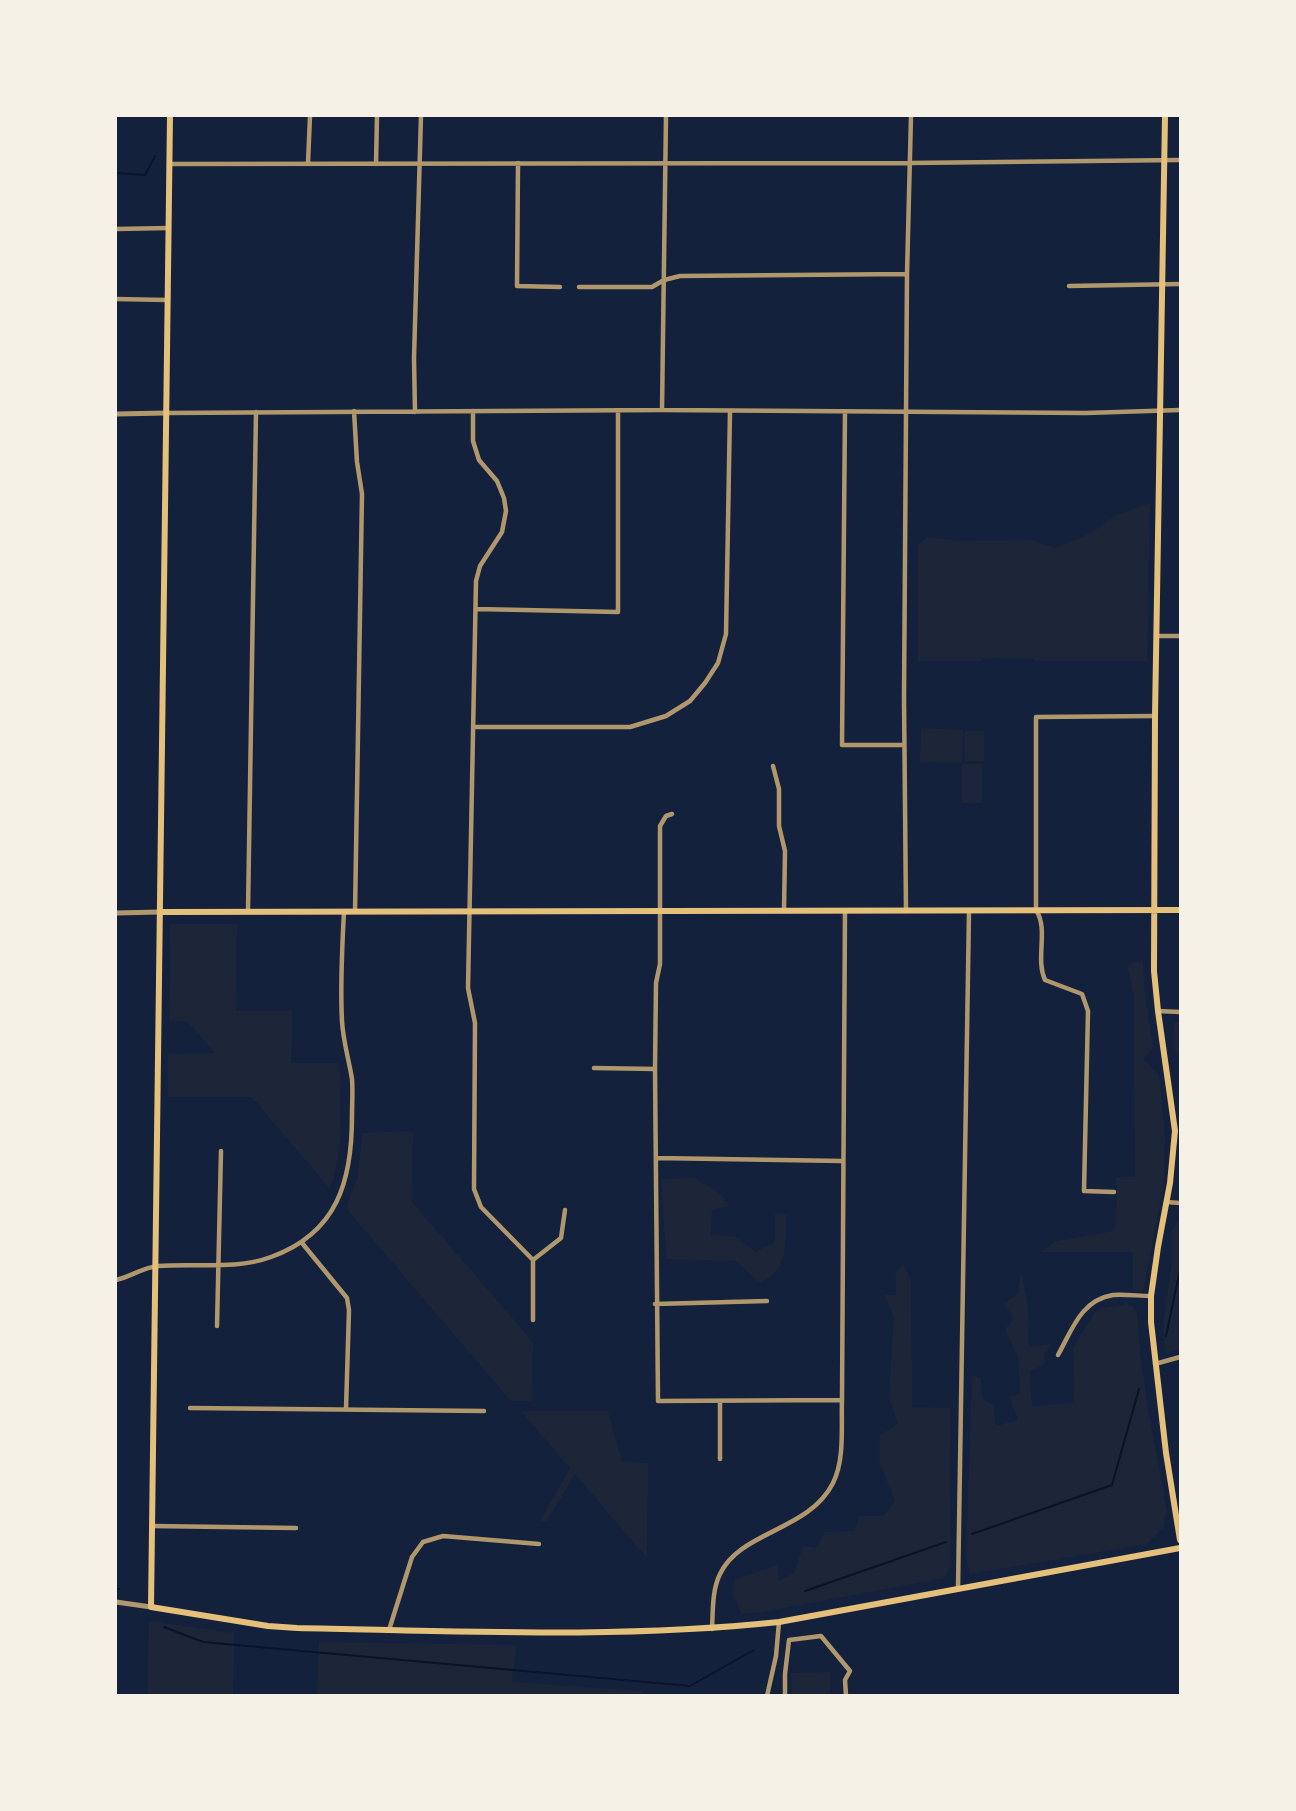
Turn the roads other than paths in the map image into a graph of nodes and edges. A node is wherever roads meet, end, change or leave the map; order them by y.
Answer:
1 (170, 116) edge
2 (309, 116) edge
3 (377, 116) edge
4 (421, 116) edge
5 (666, 116) edge
6 (911, 116) edge
7 (1165, 116) edge
8 (1164, 160) junction
9 (1180, 160) edge
10 (308, 163) junction
11 (518, 163) junction
12 (909, 163) junction
13 (170, 164) junction
14 (376, 164) junction
15 (421, 164) junction
16 (666, 164) junction
17 (169, 228) junction
18 (116, 229) edge
19 (907, 274) junction
20 (664, 280) junction
21 (1163, 284) junction
22 (1180, 284) edge
23 (1069, 286) dead end
24 (560, 287) dead end
25 (579, 287) dead end
26 (116, 299) edge
27 (167, 300) junction
28 (662, 410) junction
29 (1161, 410) junction
30 (1180, 410) edge
31 (354, 411) junction
32 (473, 411) junction
33 (618, 411) junction
34 (730, 411) junction
35 (256, 412) junction
36 (415, 412) junction
37 (845, 412) junction
38 (906, 412) junction
39 (166, 413) junction
40 (116, 414) edge
41 (476, 609) junction
42 (1158, 636) junction
43 (1180, 636) edge
44 (1155, 716) junction
45 (474, 727) junction
46 (904, 745) junction
47 (773, 766) dead end
48 (672, 814) dead end
49 (659, 910) junction
50 (1036, 910) junction
51 (1155, 910) junction
52 (1180, 910) edge
53 (248, 911) junction
54 (784, 911) junction
55 (845, 911) junction
56 (906, 911) junction
57 (969, 911) junction
58 (160, 912) junction
59 (344, 912) junction
60 (355, 912) junction
61 (470, 912) junction
62 (116, 913) edge
63 (1158, 1011) junction
64 (1180, 1011) edge
65 (594, 1068) dead end
66 (654, 1069) junction
67 (221, 1151) dead end
68 (656, 1158) junction
69 (842, 1161) junction
70 (1114, 1192) dead end
71 (1166, 1202) junction
72 (1180, 1203) edge
73 (565, 1209) dead end
74 (302, 1243) junction
75 (532, 1260) junction
76 (219, 1264) junction
77 (155, 1266) junction
78 (116, 1280) edge
79 (1151, 1296) junction
80 (767, 1301) dead end
81 (655, 1304) junction
82 (533, 1320) dead end
83 (218, 1326) dead end
84 (1058, 1355) dead end
85 (1180, 1357) edge
86 (1155, 1364) junction
87 (842, 1400) junction
88 (720, 1402) junction
89 (190, 1408) dead end
90 (346, 1409) junction
91 (484, 1411) dead end
92 (720, 1459) dead end
93 (152, 1526) junction
94 (296, 1528) dead end
95 (1180, 1540) edge
96 (539, 1544) dead end
97 (1180, 1548) edge
98 (958, 1589) junction
99 (116, 1602) edge
100 (151, 1607) junction
101 (779, 1622) junction
102 (712, 1629) junction
103 (389, 1630) junction
104 (767, 1695) edge
105 (785, 1695) edge
106 (846, 1695) edge

1 - 13 main road
2 - 10 street
3 - 14 street
4 - 15 street
5 - 16 street
6 - 12 street
7 - 8 main road
8 - 9 street
8 - 12 street
8 - 21 main road
10 - 13 street
10 - 14 street
11 - 15 street
11 - 16 street
11 - 24 street
12 - 16 street
12 - 19 street
13 - 17 main road
14 - 15 street
15 - 36 street
16 - 20 street
17 - 18 street
17 - 27 main road
19 - 20 street
19 - 38 street
20 - 25 street
20 - 28 street
21 - 22 street
21 - 23 street
21 - 29 main road
26 - 27 street
27 - 39 main road
28 - 33 street
28 - 34 street
29 - 30 street
29 - 38 street
29 - 42 main road
31 - 35 street
31 - 36 street
31 - 60 street
32 - 33 street
32 - 36 street
32 - 41 street
33 - 41 street
34 - 37 street
34 - 45 street
35 - 39 street
35 - 53 street
37 - 38 street
37 - 46 street
38 - 46 street
39 - 40 street
39 - 58 main road
41 - 45 street
42 - 43 street
42 - 44 main road
44 - 50 street
44 - 51 main road
45 - 61 street
46 - 56 street
47 - 54 street
48 - 49 street
49 - 54 main road
49 - 61 main road
49 - 66 street
50 - 51 main road
50 - 57 main road
50 - 70 street
51 - 52 main road
51 - 63 main road
53 - 58 main road
53 - 59 main road
54 - 55 main road
55 - 56 main road
55 - 69 street
56 - 57 main road
57 - 98 street
58 - 62 street
58 - 77 main road
59 - 60 main road
59 - 74 street
60 - 61 main road
61 - 75 street
63 - 64 street
63 - 71 main road
65 - 66 street
66 - 68 street
67 - 76 street
68 - 69 street
68 - 81 street
69 - 87 street
71 - 72 street
71 - 79 main road
73 - 75 street
74 - 76 street
74 - 90 street
75 - 82 street
76 - 77 street
76 - 83 street
77 - 78 street
77 - 93 main road
79 - 84 street
79 - 86 main road
80 - 81 street
81 - 88 street
85 - 86 street
86 - 95 main road
87 - 88 street
87 - 102 street
88 - 92 street
89 - 90 street
90 - 91 street
93 - 94 street
93 - 100 main road
96 - 103 street
97 - 98 main road
98 - 101 main road
99 - 100 street
100 - 103 main road
101 - 102 main road
101 - 104 street
102 - 103 main road
105 - 106 street

